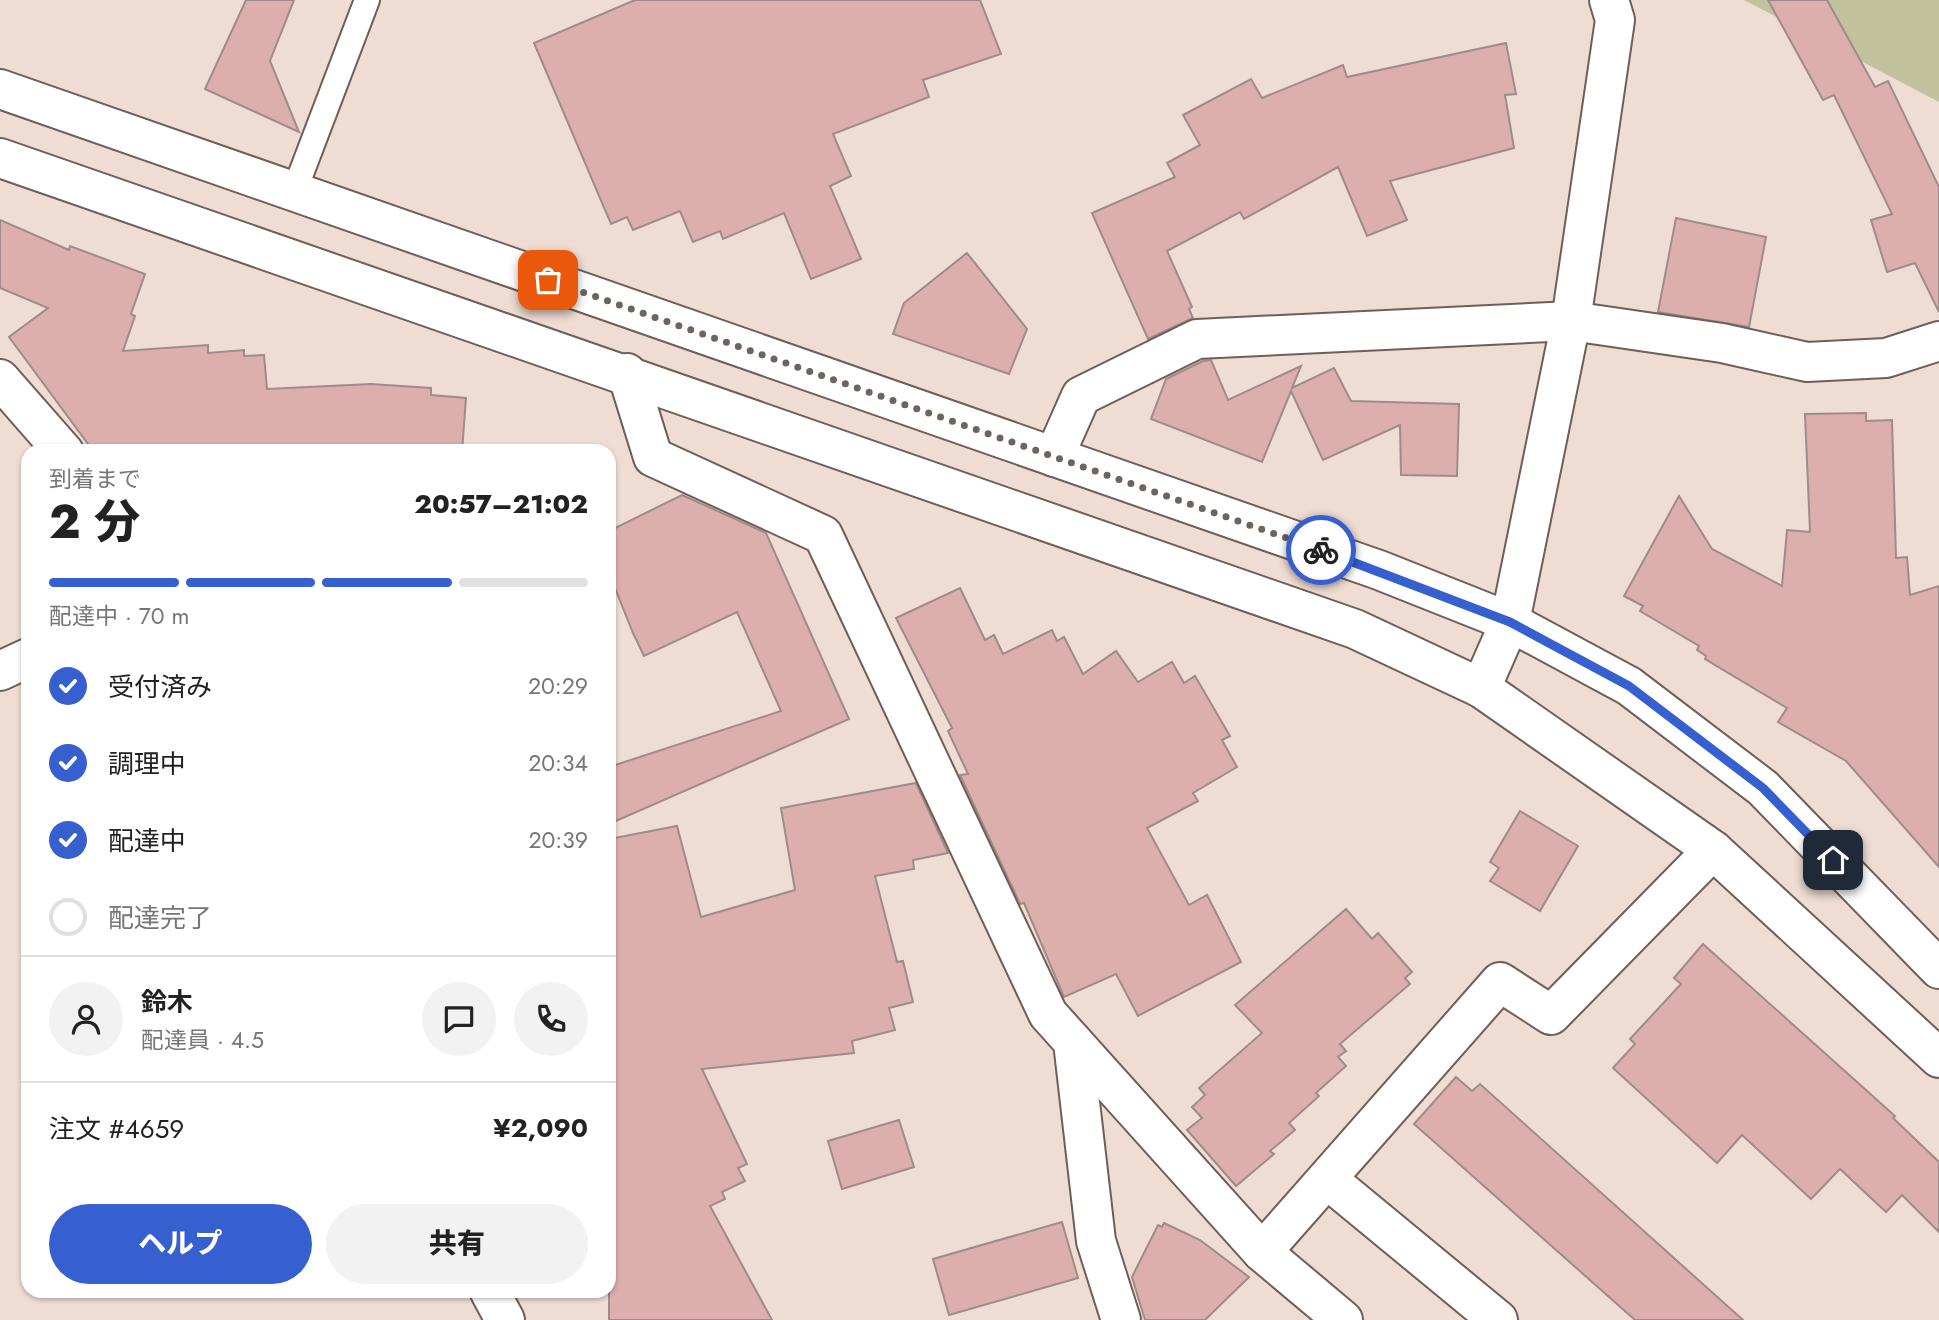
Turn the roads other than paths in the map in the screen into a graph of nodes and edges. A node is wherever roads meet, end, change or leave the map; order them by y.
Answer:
1 (367, 0) edge
2 (1609, 0) edge
3 (0, 89) edge
4 (0, 158) edge
5 (295, 192) junction
6 (1571, 321) junction
7 (1939, 341) edge
8 (627, 373) junction
9 (0, 379) edge
10 (57, 444) edge
11 (1054, 457) junction
12 (1510, 622) junction
13 (21, 661) edge
14 (0, 671) edge
15 (1481, 688) junction
16 (1713, 850) junction
17 (1939, 969) edge
18 (1073, 1042) junction
19 (1939, 1058) edge
20 (1327, 1179) junction
21 (1262, 1252) junction
22 (493, 1298) edge
23 (505, 1320) edge
24 (1121, 1320) edge
25 (1343, 1320) edge
26 (1498, 1320) edge

1 - 5 lane
2 - 6 street
3 - 5 street
4 - 8 street
5 - 11 street
6 - 7 street
6 - 11 street
6 - 12 street
8 - 15 street
8 - 18 street
9 - 10 street
11 - 12 street
12 - 15 street
12 - 17 street
13 - 14 street
15 - 16 street
16 - 19 street
16 - 20 street
18 - 21 street
18 - 24 street
20 - 21 street
20 - 26 street
21 - 25 street
22 - 23 street

